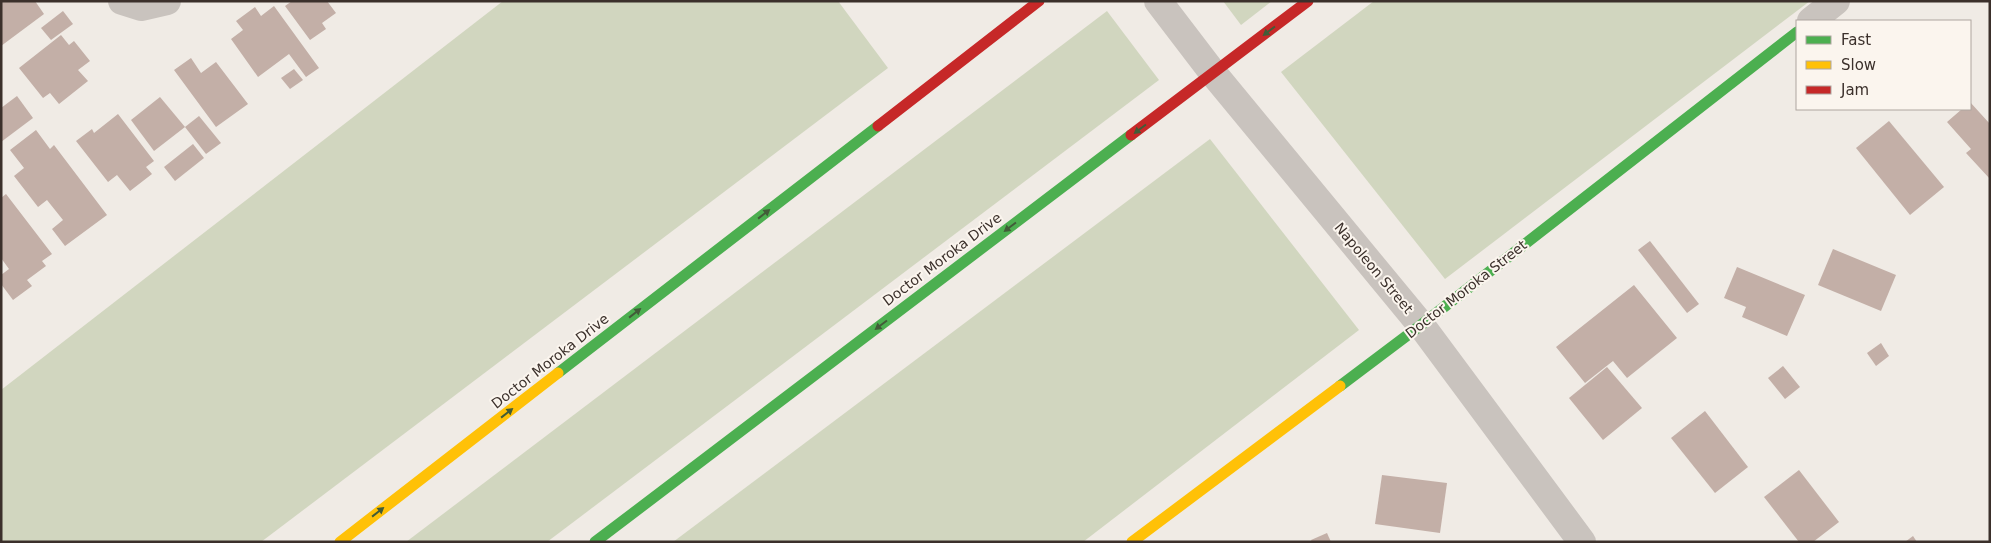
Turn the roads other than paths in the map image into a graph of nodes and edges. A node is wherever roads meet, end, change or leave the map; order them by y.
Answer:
1 (122, 1) edge
2 (167, 1) edge
3 (1039, 1) edge
4 (1158, 1) edge
5 (1308, 1) edge
6 (1836, 1) edge
7 (1812, 20) edge
8 (1796, 33) edge
9 (1213, 73) junction
10 (1421, 325) junction
11 (340, 542) edge
12 (594, 542) edge
13 (1132, 542) edge
14 (1582, 542) edge

1 - 2 street
11 -> 3 street, Doctor Moroka Drive
4 - 9 street, Napoleon Street
5 -> 9 street, Doctor Moroka Drive
6 - 7 street
8 - 10 street, Doctor Moroka Street
9 - 10 street, Napoleon Street
9 -> 12 street, Doctor Moroka Drive
10 - 13 street, Doctor Moroka Street
10 - 14 street, Napoleon Street

